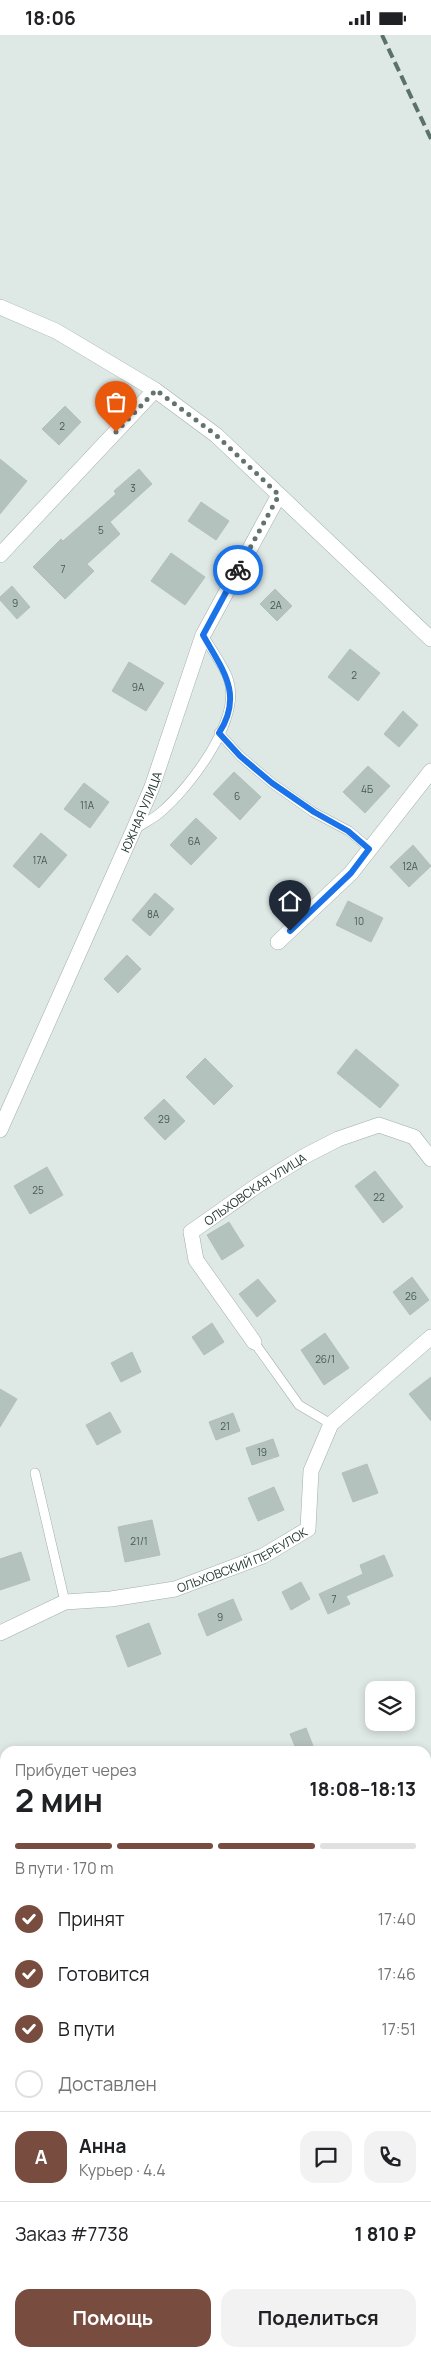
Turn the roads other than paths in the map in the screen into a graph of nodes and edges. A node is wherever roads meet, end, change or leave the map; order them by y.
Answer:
1 (0, 307) edge
2 (156, 390) junction
3 (279, 495) junction
4 (0, 555) edge
5 (428, 632) edge
6 (203, 635) junction
7 (219, 733) junction
8 (431, 771) edge
9 (134, 829) junction
10 (369, 849) junction
11 (278, 942) dead end
12 (0, 1130) edge
13 (431, 1159) edge
14 (431, 1337) edge
15 (254, 1341) joint
16 (331, 1424) junction
17 (35, 1473) dead end
18 (65, 1602) junction
19 (0, 1633) edge

1 - 2 street
2 - 3 street
2 - 4 street
3 - 5 street
3 - 6 street, ЮЖНАЯ УЛИЦА
6 - 7 lane
6 - 9 street, ЮЖНАЯ УЛИЦА
7 - 9 lane
7 - 10 lane
8 - 10 street
9 - 12 street, ЮЖНАЯ УЛИЦА
10 - 11 street
13 - 15 street, ОЛЬХОВСКАЯ УЛИЦА
14 - 16 street, ОЛЬХОВСКИЙ ПЕРЕУЛОК
15 - 16 lane
16 - 18 street, ОЛЬХОВСКИЙ ПЕРЕУЛОК
17 - 18 lane
18 - 19 street, ОЛЬХОВСКИЙ ПЕРЕУЛОК

